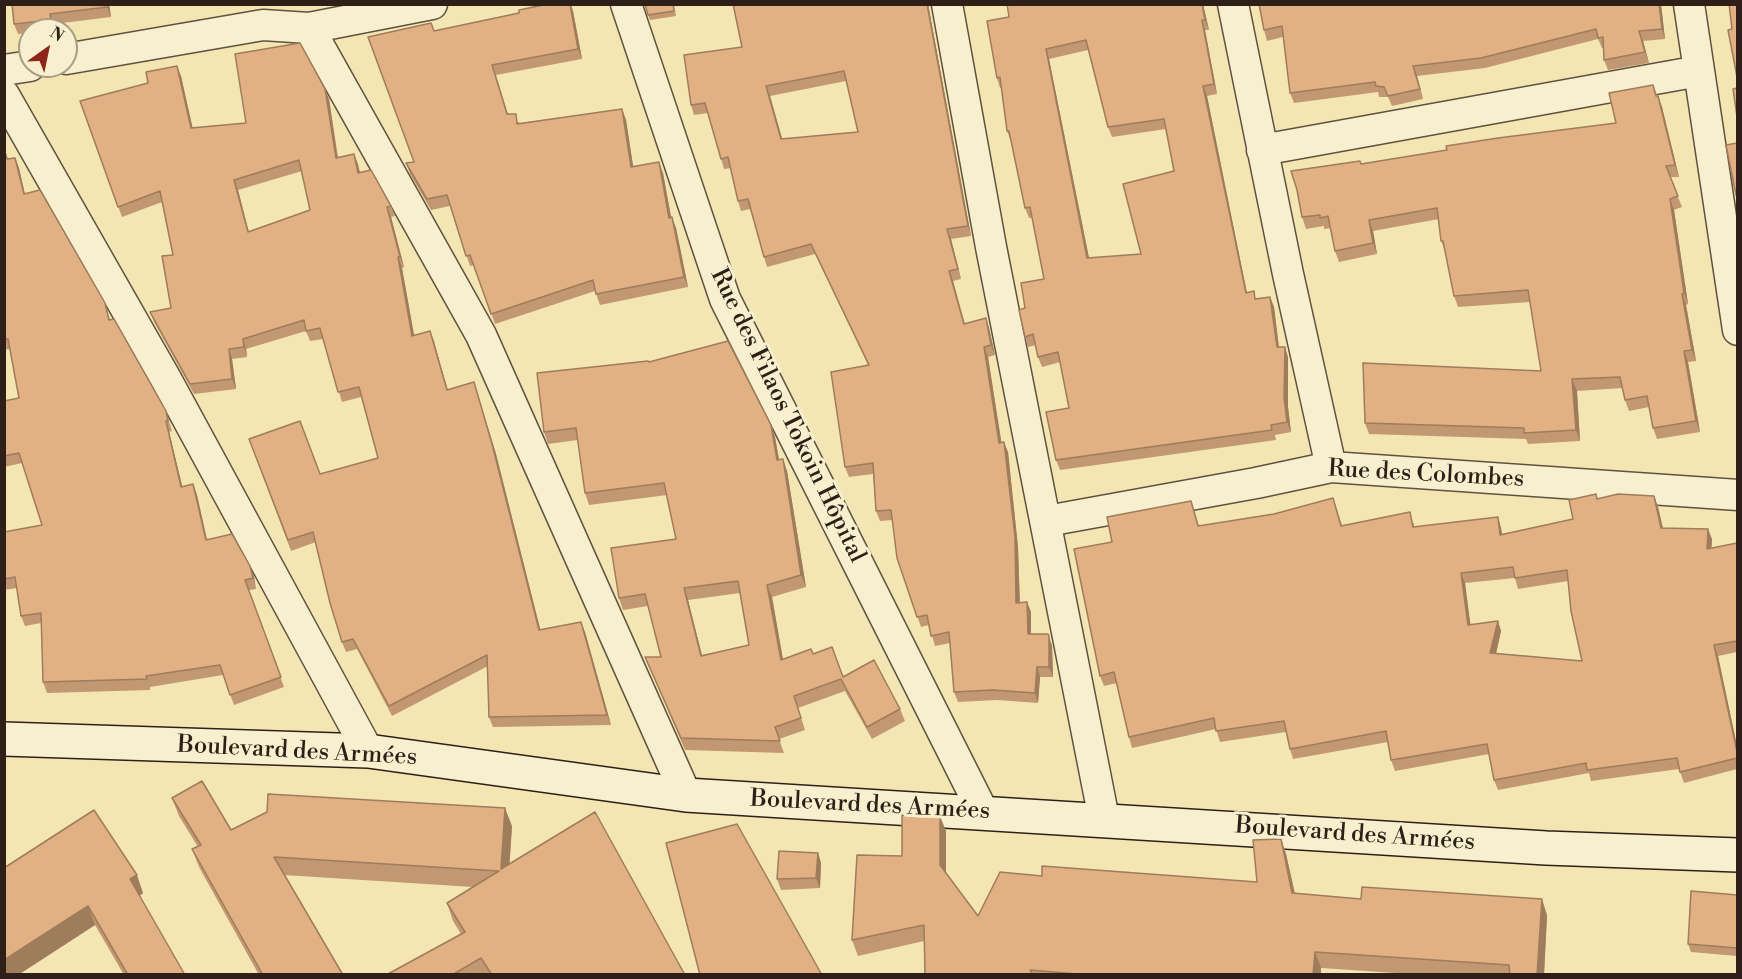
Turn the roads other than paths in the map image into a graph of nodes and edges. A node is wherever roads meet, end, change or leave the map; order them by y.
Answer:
1 (432, 4) edge
2 (626, 4) edge
3 (947, 4) edge
4 (1233, 4) edge
5 (1689, 4) edge
6 (261, 15) edge
7 (309, 28) junction
8 (78, 56) edge
9 (1698, 71) junction
10 (4, 95) edge
11 (1262, 150) junction
12 (1737, 330) edge
13 (1331, 467) junction
14 (1737, 495) edge
15 (1047, 521) junction
16 (7, 735) edge
17 (368, 751) junction
18 (686, 795) junction
19 (983, 813) junction
20 (1104, 819) junction
21 (1737, 855) edge

1 - 7 street
2 - 19 street, Rue des Filaos Tokoin Hôpital
3 - 15 street
4 - 11 street
5 - 9 street
6 - 7 street
6 - 8 street
7 - 18 street
9 - 11 street
9 - 12 street
10 - 17 street
11 - 13 street
13 - 14 street, Rue des Colombes
13 - 15 street, Rue des Colombes
15 - 20 street
16 - 17 main road, Boulevard des Armées
17 - 18 main road, Boulevard des Armées
18 - 19 main road, Boulevard des Armées
19 - 20 main road, Boulevard des Armées
20 - 21 main road, Boulevard des Armées

